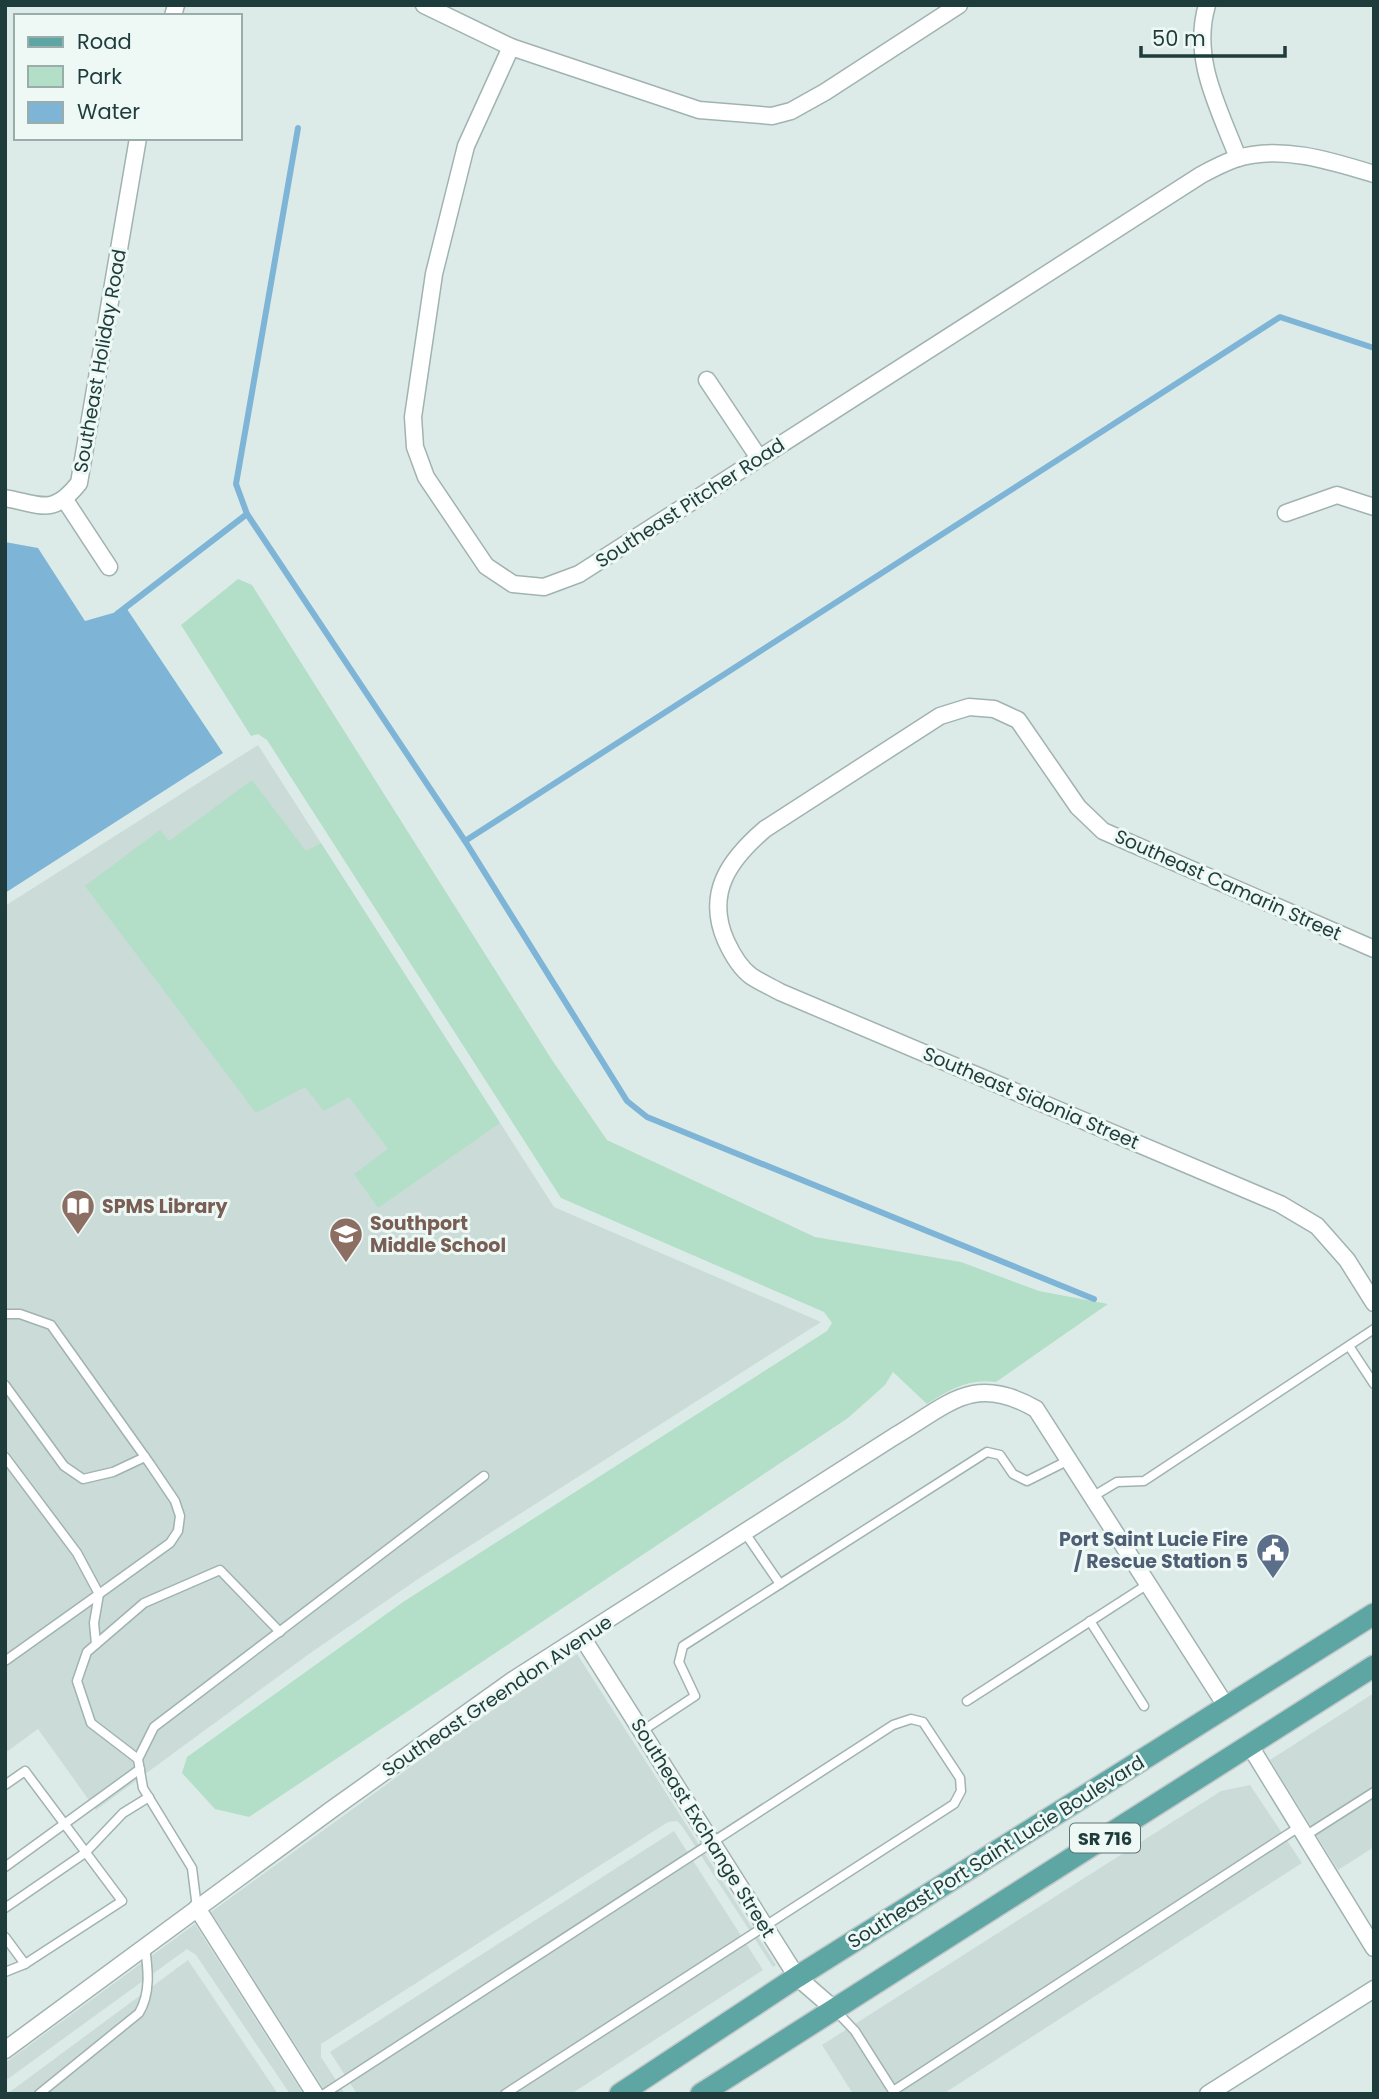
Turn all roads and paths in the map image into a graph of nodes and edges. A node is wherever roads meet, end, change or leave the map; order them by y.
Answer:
1 (424, 5) edge
2 (1207, 5) edge
3 (953, 7) edge
4 (511, 47) junction
5 (138, 140) edge
6 (1238, 158) junction
7 (1374, 174) edge
8 (707, 380) dead end
9 (759, 458) junction
10 (5, 498) edge
11 (65, 500) junction
12 (1374, 507) edge
13 (1286, 513) dead end
14 (109, 567) dead end
15 (722, 882) joint
16 (1374, 949) edge
17 (1374, 1303) edge
18 (5, 1314) edge
19 (1374, 1329) edge
20 (1349, 1346) junction
21 (1374, 1384) edge
22 (5, 1385) edge
23 (5, 1457) edge
24 (145, 1457) junction
25 (1069, 1460) junction
26 (484, 1476) dead end
27 (1092, 1497) junction
28 (745, 1533) junction
29 (780, 1584) junction
30 (1148, 1584) junction
31 (99, 1594) junction
32 (1374, 1614) edge
33 (1090, 1621) junction
34 (280, 1632) junction
35 (582, 1637) junction
36 (96, 1644) junction
37 (5, 1661) edge
38 (1374, 1666) edge
39 (967, 1701) dead end
40 (1144, 1706) dead end
41 (1226, 1706) junction
42 (642, 1731) junction
43 (1250, 1746) junction
44 (138, 1759) junction
45 (140, 1769) junction
46 (5, 1786) edge
47 (1374, 1792) edge
48 (149, 1797) junction
49 (62, 1824) junction
50 (1302, 1832) junction
51 (715, 1843) junction
52 (85, 1853) junction
53 (5, 1867) edge
54 (5, 1908) edge
55 (197, 1908) junction
56 (766, 1927) junction
57 (5, 1937) edge
58 (145, 1947) junction
59 (1374, 1948) edge
60 (24, 1964) junction
61 (5, 1972) edge
62 (797, 1978) junction
63 (1374, 1989) edge
64 (834, 2009) junction
65 (5, 2050) edge
66 (39, 2094) edge
67 (315, 2094) edge
68 (324, 2094) edge
69 (505, 2094) edge
70 (620, 2094) edge
71 (702, 2094) edge
72 (1208, 2094) edge

1 - 4 street
2 - 6 street
3 - 4 street
4 - 9 street, Southeast Pitcher Road
5 - 11 street, Southeast Holiday Road
6 - 7 street, Southeast Pitcher Road
6 - 9 street, Southeast Pitcher Road
8 - 9 street
10 - 11 street
11 - 14 street
12 - 13 street
15 - 16 street, Southeast Camarin Street
15 - 17 street, Southeast Sidonia Street
18 - 24 lane
19 - 20 lane
20 - 21 lane
20 - 27 lane
22 - 24 lane
23 - 31 lane
24 - 31 lane
25 - 27 street
25 - 28 street, Southeast Greendon Avenue
25 - 29 lane
26 - 34 lane
27 - 30 street
28 - 29 lane
28 - 35 street, Southeast Greendon Avenue
29 - 42 lane
30 - 33 lane
30 - 41 street
31 - 36 lane
31 - 37 lane
32 - 41 main road, Southeast Port Saint Lucie Boulevard / SR 716
33 - 39 lane
33 - 40 lane
34 - 36 lane
34 - 44 lane
35 - 42 street, Southeast Exchange Street
35 - 55 street, Southeast Greendon Avenue
36 - 44 lane
38 - 43 main road, SR 716
41 - 62 main road, Southeast Port Saint Lucie Boulevard / SR 716
42 - 51 street, Southeast Exchange Street
43 - 50 street
43 - 64 main road, SR 716
44 - 45 lane
45 - 48 lane
45 - 49 lane
46 - 49 lane
47 - 50 lane
48 - 52 lane
48 - 55 lane
49 - 52 lane
49 - 53 lane
50 - 59 street
50 - 64 lane
51 - 56 street, Southeast Exchange Street
51 - 56 lane
51 - 68 lane
52 - 54 lane
52 - 60 lane
55 - 58 street, Southeast Greendon Avenue
55 - 67 street
56 - 62 street, Southeast Exchange Street
56 - 69 lane
57 - 60 lane
58 - 65 street, Southeast Greendon Avenue
58 - 66 lane
60 - 61 lane
62 - 64 street, Southeast Exchange Street
62 - 70 main road, Southeast Port Saint Lucie Boulevard / SR 716
63 - 72 street
64 - 71 main road, SR 716

